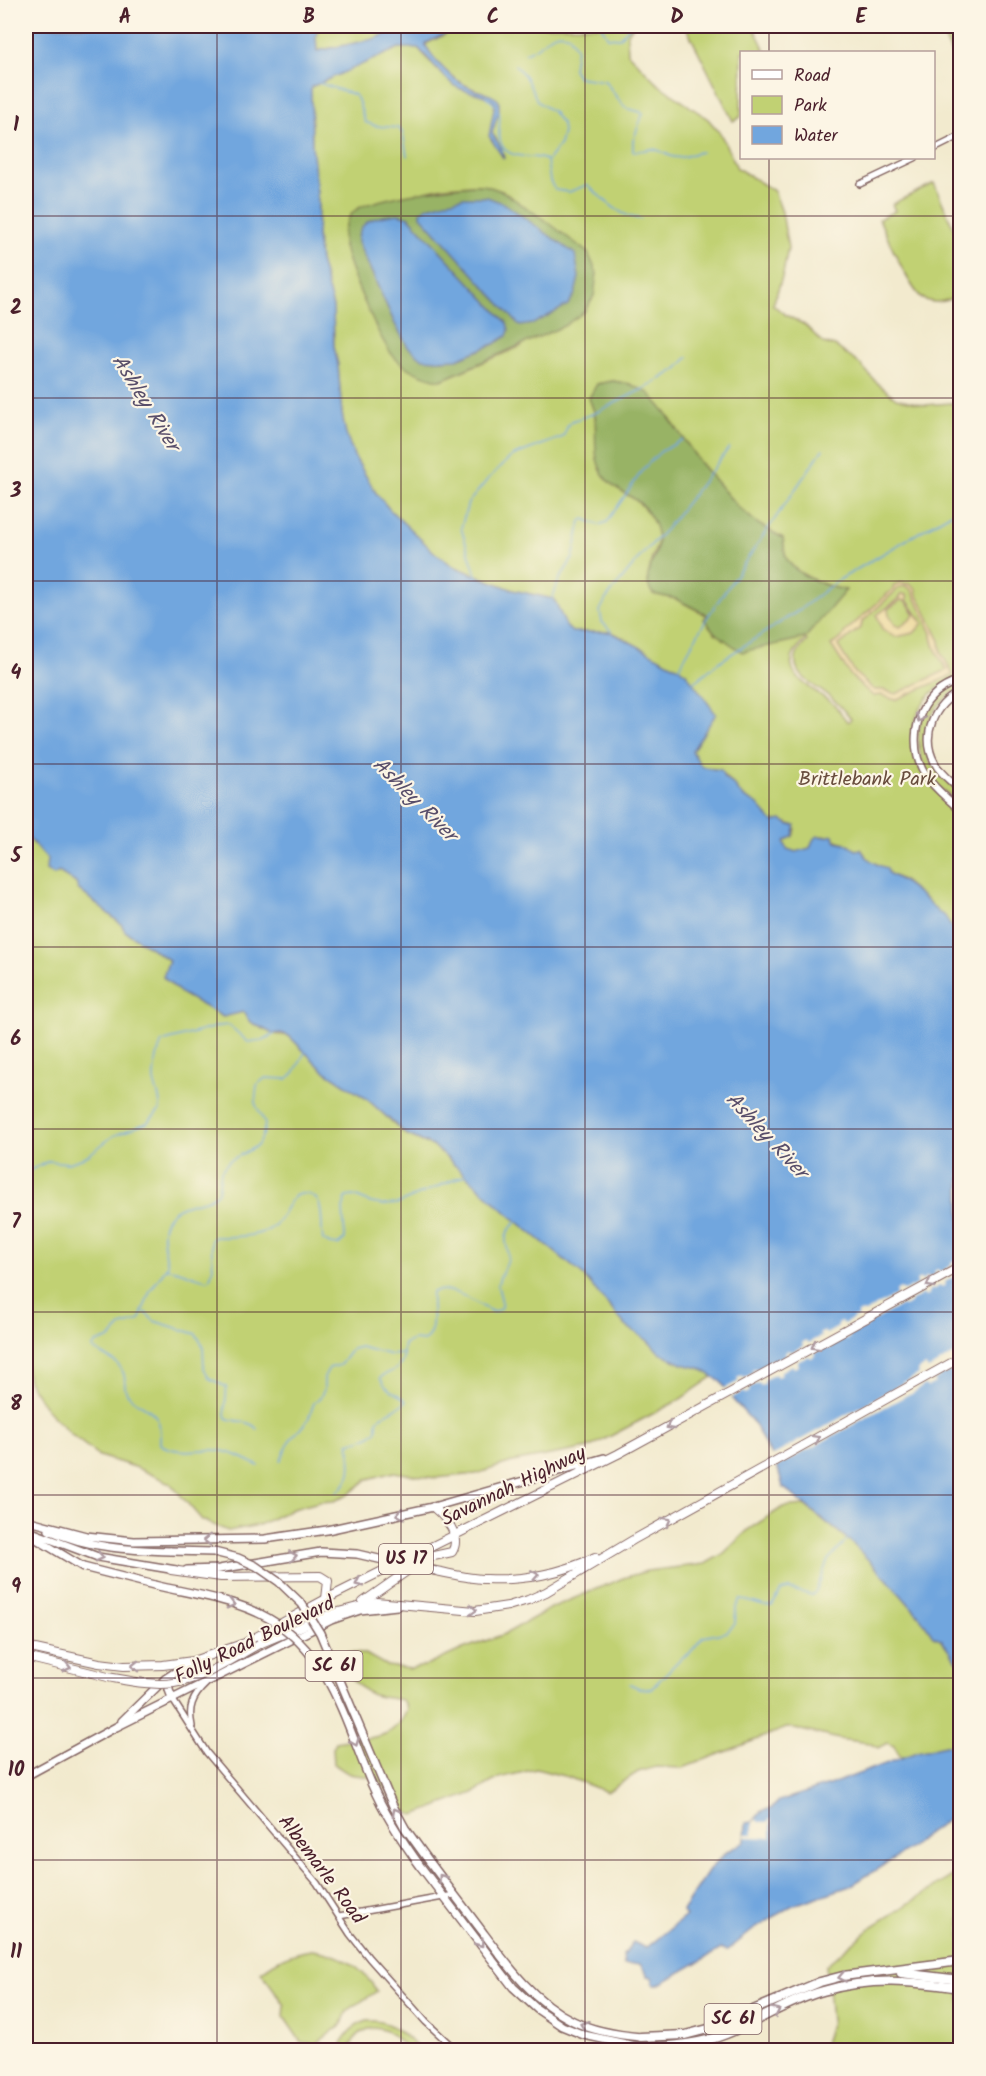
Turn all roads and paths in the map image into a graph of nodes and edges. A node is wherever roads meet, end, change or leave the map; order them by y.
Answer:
1 (960, 136) edge
2 (935, 148) edge
3 (913, 159) edge
4 (860, 184) dead end
5 (960, 680) edge
6 (960, 692) edge
7 (960, 790) edge
8 (960, 808) edge
9 (960, 1267) edge
10 (960, 1358) edge
11 (618, 1454) junction
12 (433, 1507) junction
13 (28, 1521) edge
14 (26, 1531) edge
15 (453, 1536) junction
16 (633, 1540) junction
17 (171, 1570) junction
18 (436, 1571) joint
19 (326, 1599) junction
20 (415, 1604) junction
21 (355, 1606) junction
22 (26, 1647) edge
23 (26, 1657) edge
24 (193, 1660) junction
25 (171, 1674) junction
26 (209, 1682) junction
27 (173, 1700) junction
28 (116, 1727) junction
29 (192, 1731) junction
30 (26, 1776) edge
31 (454, 1894) junction
32 (444, 1897) junction
33 (339, 1916) junction
34 (960, 1961) edge
35 (863, 1974) junction
36 (960, 1980) edge
37 (960, 1990) edge
38 (640, 2045) edge
39 (660, 2049) edge
40 (456, 2050) edge

1 - 2 street
3 - 4 street
5 -> 8 main road
6 - 7 main road
9 -> 11 highway, Savannah Highway / US 17
16 -> 10 highway, US 17
11 - 12 main road
11 - 15 highway, Savannah Highway / US 17
12 -> 13 main road
12 - 15 highway
31 -> 13 main road, SC 61, bridge
14 -> 17 main road
14 -> 32 main road, SC 61, bridge
15 -> 19 highway, Savannah Highway / US 17
15 - 21 highway
18 -> 16 highway
20 -> 16 highway, US 17
17 -> 18 main road, bridge
17 - 19 highway
19 - 24 highway, Savannah Highway / US 17
20 - 21 highway, US 17
20 - 26 main road, Folly Road Boulevard
23 -> 21 highway, US 17, bridge
24 -> 22 highway, Savannah Highway / US 17
24 - 25 main road, Folly Road Boulevard
25 - 27 main road
25 - 28 main road, Folly Road Boulevard
26 - 27 main road, Folly Road Boulevard
26 - 29 street
27 - 28 main road, Folly Road Boulevard
27 - 29 street, Albemarle Road
28 - 30 main road, Folly Road Boulevard
29 - 33 street, Albemarle Road
31 - 32 street
38 -> 31 main road, SC 61
32 - 33 street
32 -> 38 main road, SC 61
33 - 40 street, Albemarle Road
34 - 35 highway
35 - 36 highway
35 -> 38 highway, SC 61
39 -> 37 highway, SC 61
38 - 39 highway, SC 61

